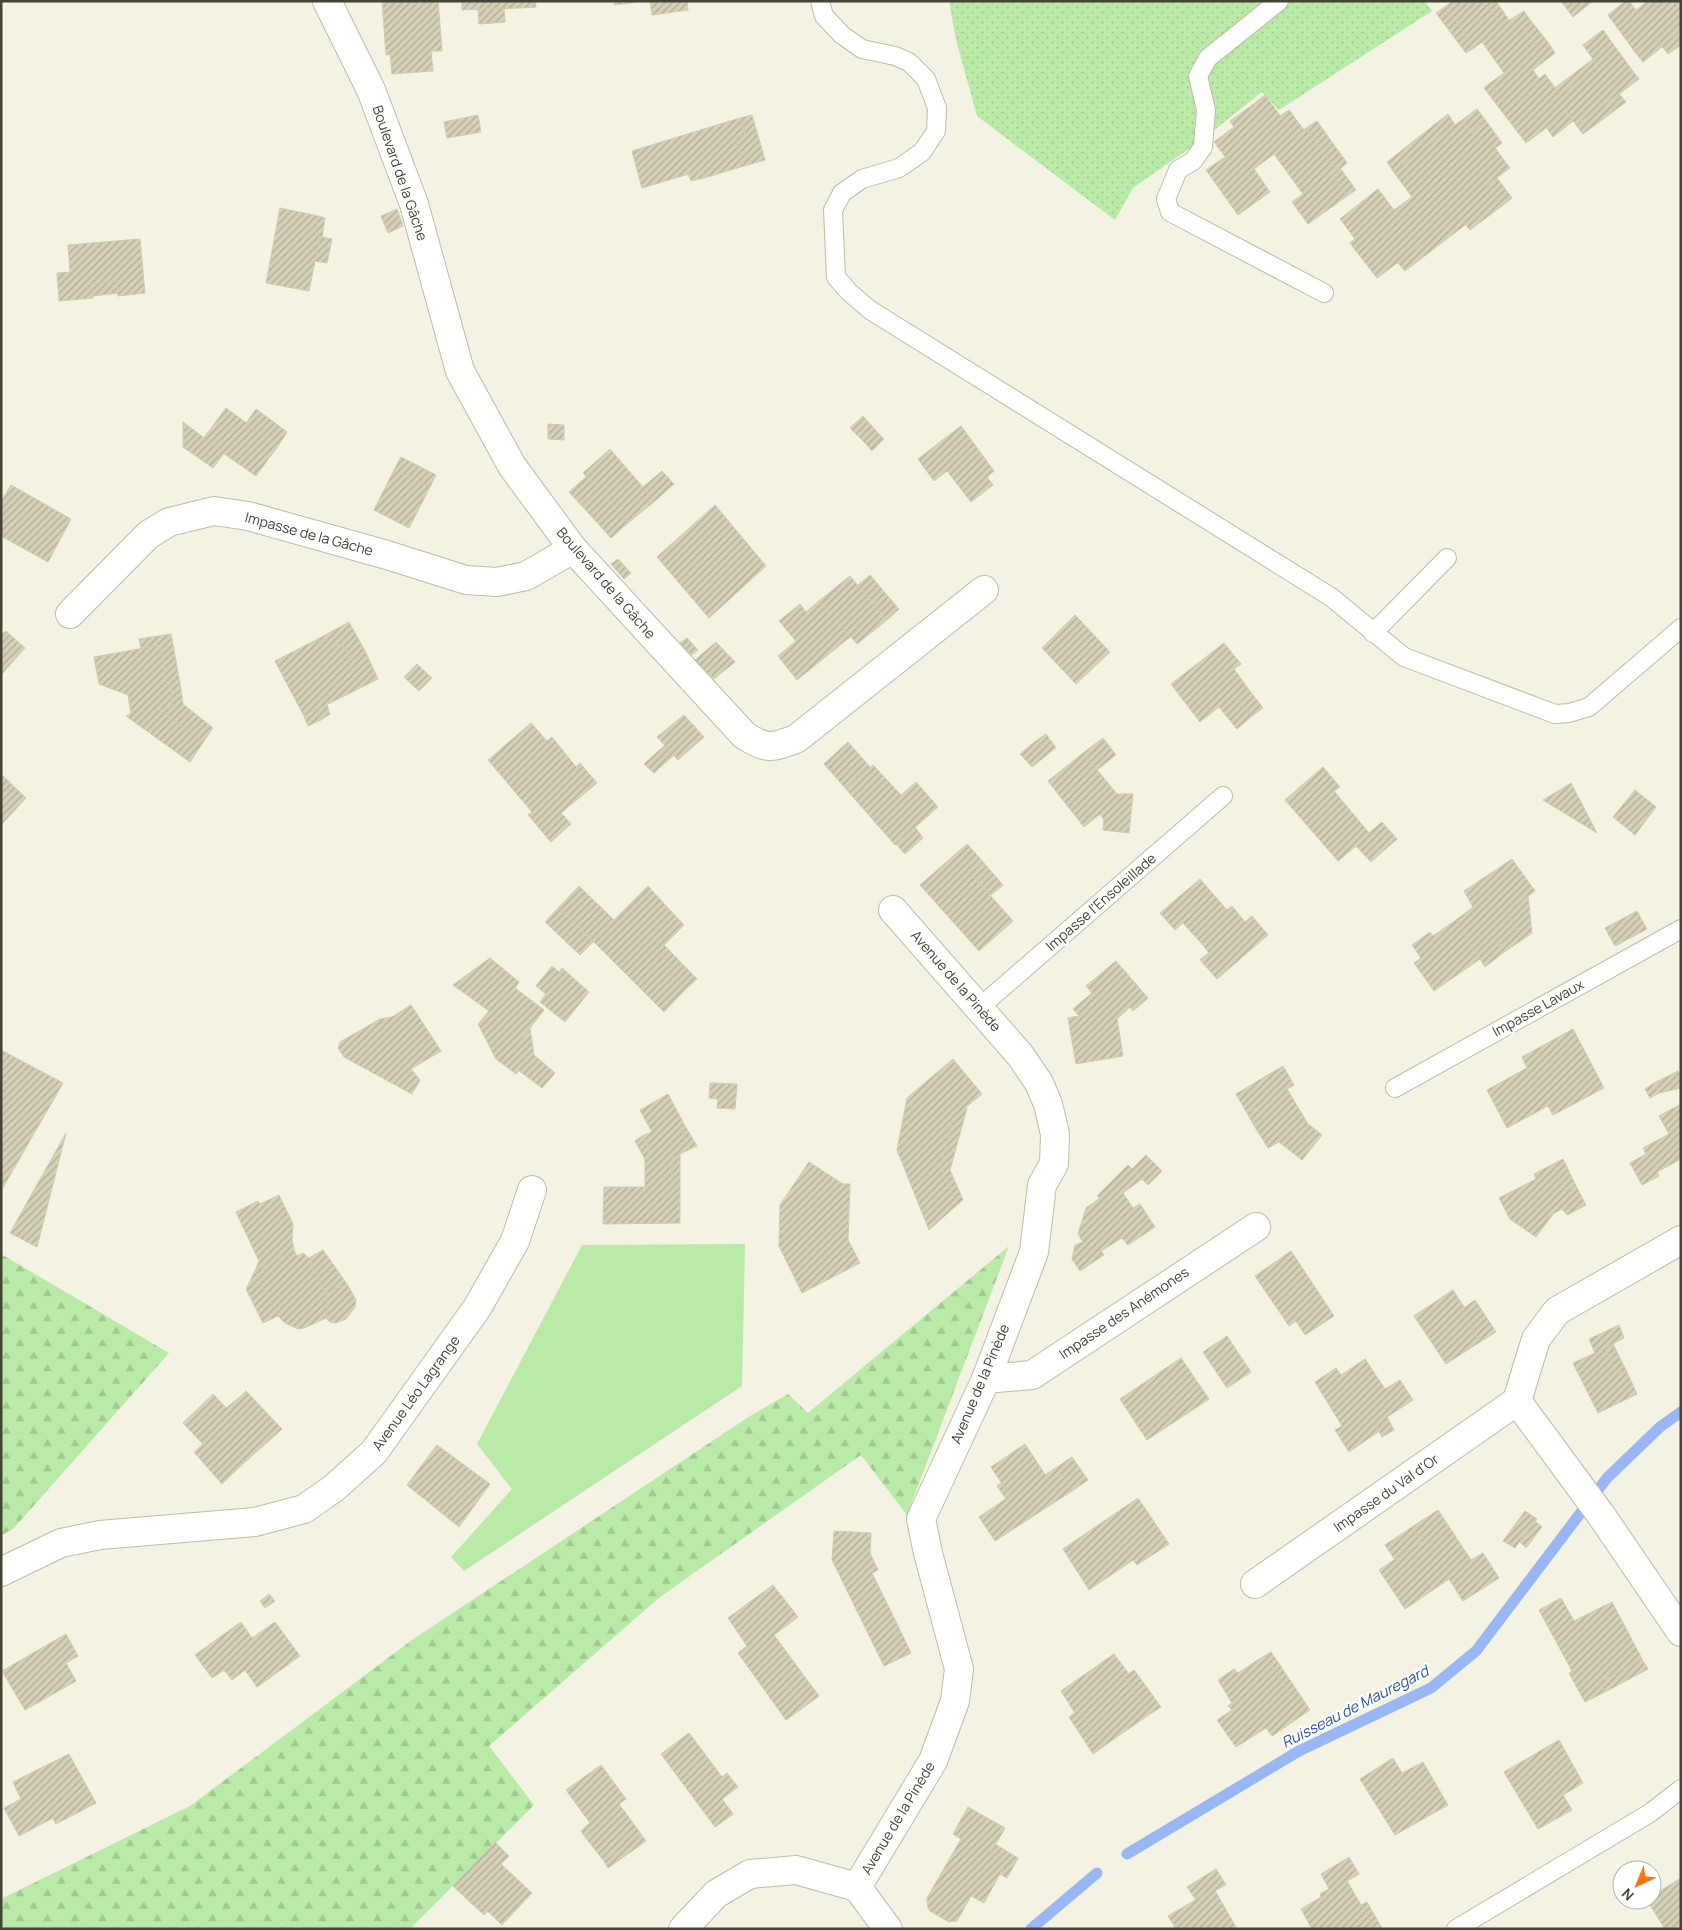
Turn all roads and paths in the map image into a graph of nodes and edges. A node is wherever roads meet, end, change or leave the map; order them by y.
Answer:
1 (327, 1) edge
2 (820, 1) edge
3 (1279, 1) edge
4 (1324, 293) dead end
5 (573, 549) junction
6 (1447, 558) dead end
7 (984, 590) dead end
8 (70, 614) dead end
9 (1681, 628) edge
10 (1373, 633) junction
11 (1223, 796) dead end
12 (893, 910) dead end
13 (1681, 929) edge
14 (980, 1008) junction
15 (1395, 1088) dead end
16 (532, 1190) dead end
17 (1256, 1226) dead end
18 (1681, 1240) edge
19 (986, 1379) junction
20 (1516, 1402) junction
21 (1, 1572) edge
22 (1255, 1584) dead end
23 (1681, 1632) edge
24 (1681, 1789) edge
25 (857, 1887) junction
26 (683, 1929) edge
27 (888, 1929) edge
28 (1456, 1929) edge

1 - 5 street, Boulevard de la Gâche
2 - 10 lane
3 - 4 lane
5 - 7 street, Boulevard de la Gâche
5 - 8 street, Impasse de la Gâche
6 - 10 lane
9 - 10 lane
11 - 14 lane, Impasse l’Ensoleillade
12 - 14 street, Avenue de la Pinède
13 - 15 lane, Impasse Lavaux
14 - 19 street, Avenue de la Pinède
16 - 21 street, Avenue Léo Lagrange
17 - 19 street, Impasse des Anémones
18 - 20 street
19 - 25 street, Avenue de la Pinède
20 - 22 street, Impasse du Val d'Or
20 - 23 street
24 - 28 lane
25 - 26 street, Avenue de la Pinède
25 - 27 street, Avenue de la Pinède

